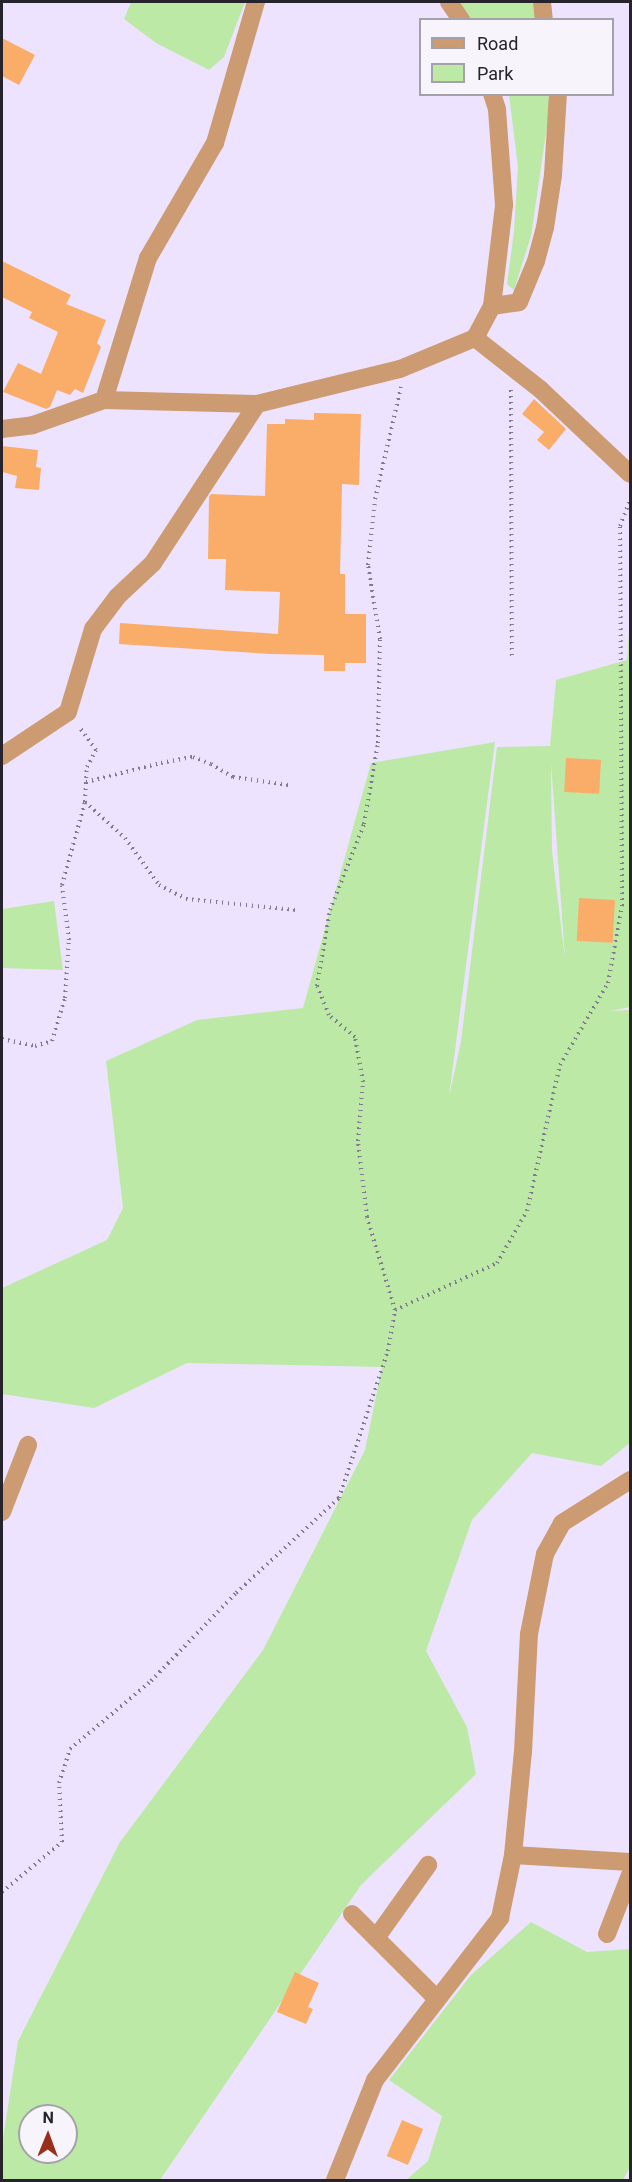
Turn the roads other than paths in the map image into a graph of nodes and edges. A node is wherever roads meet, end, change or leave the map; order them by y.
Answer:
1 (256, 2) edge
2 (449, 2) edge
3 (542, 2) edge
4 (460, 18) edge
5 (544, 18) edge
6 (493, 96) edge
7 (558, 96) edge
8 (492, 306) junction
9 (475, 338) junction
10 (104, 400) junction
11 (257, 404) junction
12 (2, 429) edge
13 (630, 474) edge
14 (2, 756) edge
15 (28, 1445) dead end
16 (630, 1480) edge
17 (2, 1512) edge
18 (513, 1855) junction
19 (630, 1862) edge
20 (428, 1865) dead end
21 (630, 1875) edge
22 (352, 1914) dead end
23 (607, 1934) dead end
24 (376, 1938) junction
25 (436, 1998) junction
26 (335, 2181) edge

1 - 10 street
2 - 4 street
3 - 5 street
6 - 8 street
7 - 8 street
8 - 9 street
9 - 11 street
9 - 13 street
10 - 11 street
10 - 12 street
11 - 14 street
15 - 17 street
16 - 18 street
18 - 19 street
18 - 25 street
20 - 24 street
21 - 23 street
22 - 24 street
24 - 25 street
25 - 26 street

